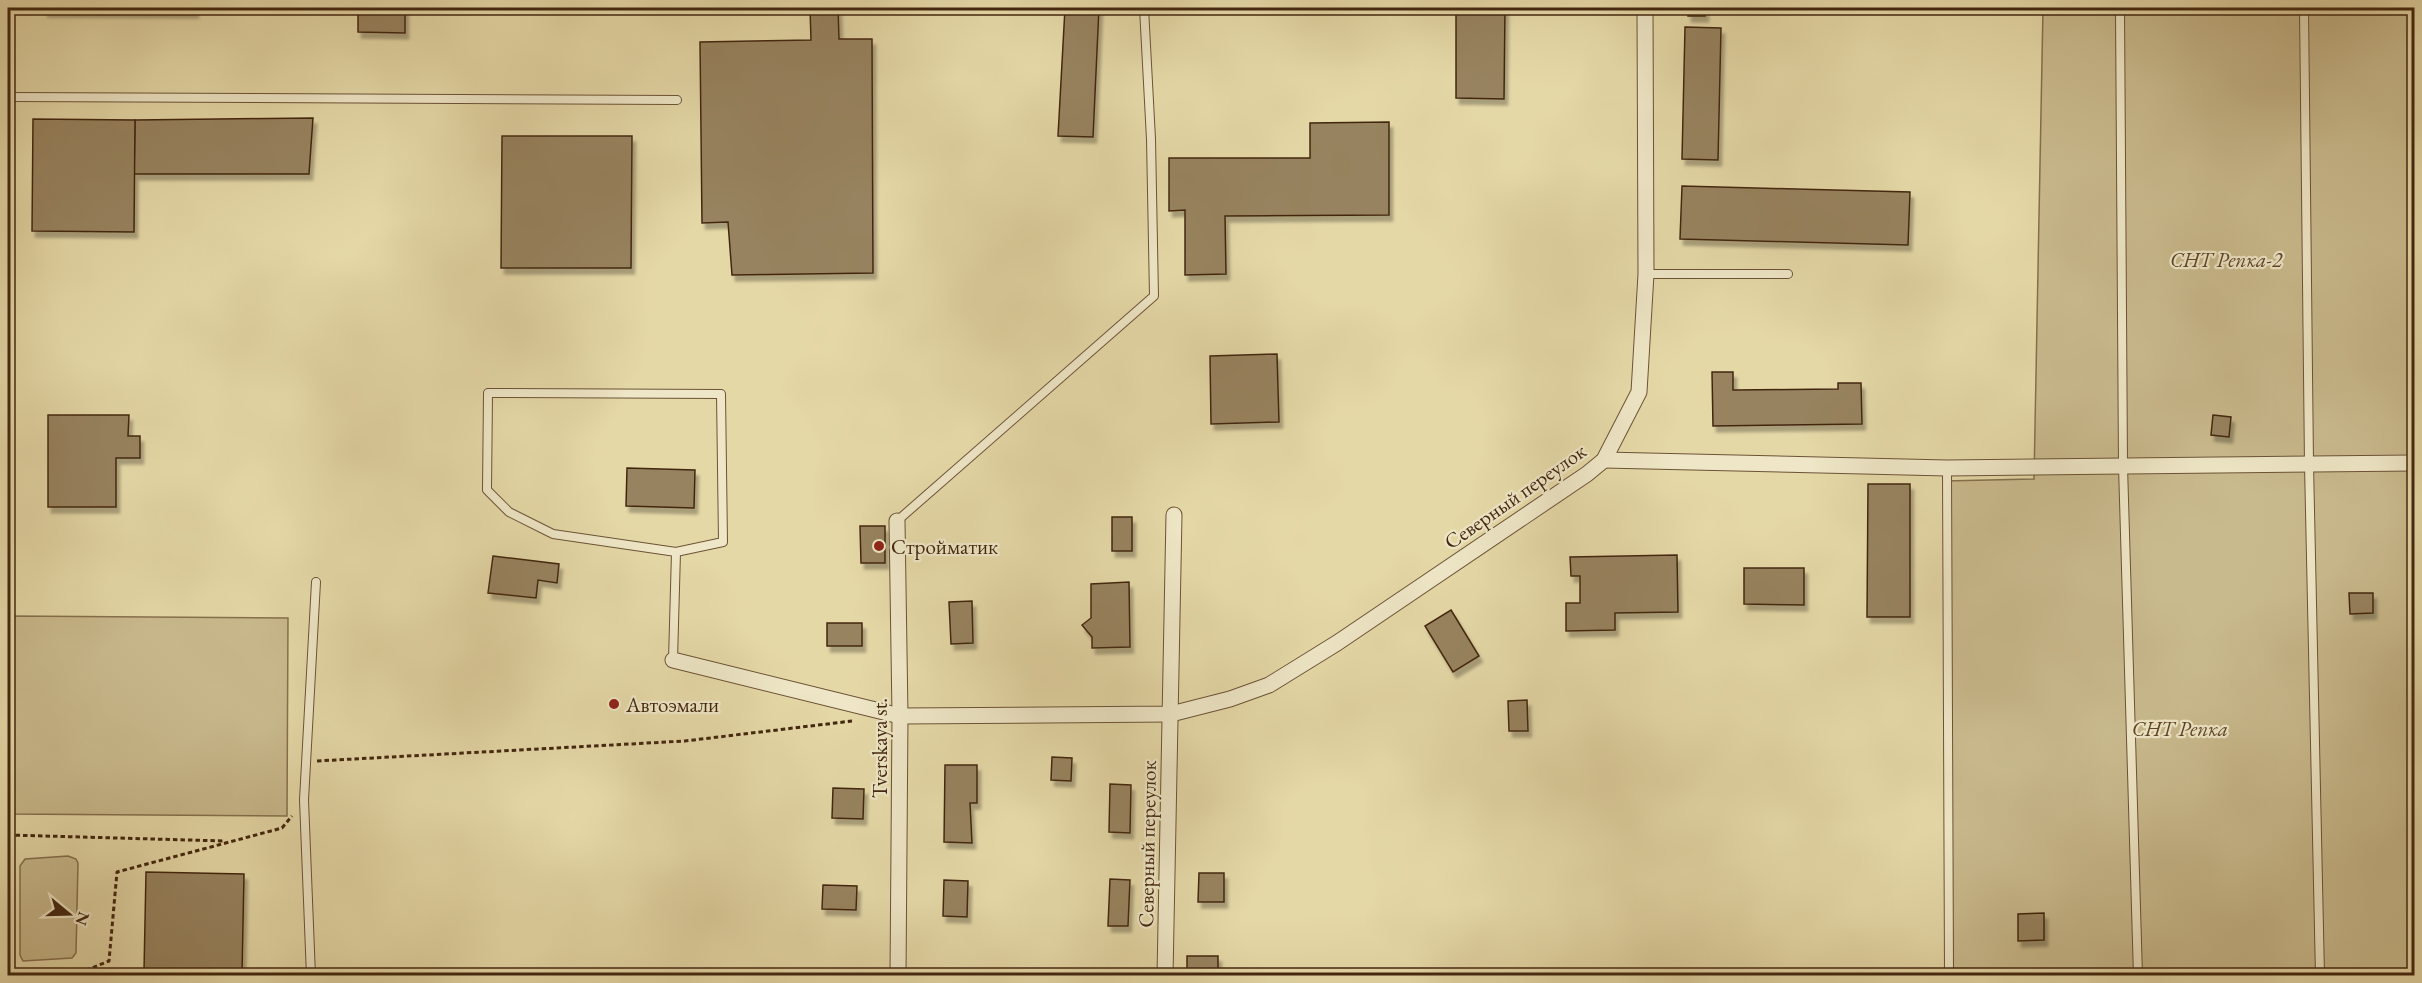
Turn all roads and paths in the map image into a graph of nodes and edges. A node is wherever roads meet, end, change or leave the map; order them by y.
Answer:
1 (1144, 8) edge
2 (1645, 8) edge
3 (2120, 8) edge
4 (2304, 8) edge
5 (8, 97) edge
6 (678, 100) dead end
7 (1646, 274) junction
8 (1788, 274) dead end
9 (1604, 460) junction
10 (2309, 464) junction
11 (2415, 464) edge
12 (2123, 466) junction
13 (1947, 468) junction
14 (1174, 516) dead end
15 (897, 520) joint
16 (676, 552) junction
17 (316, 582) dead end
18 (673, 660) joint
19 (1171, 714) junction
20 (900, 716) junction
21 (855, 721) dead end
22 (306, 761) junction
23 (304, 800) junction
24 (8, 835) edge
25 (228, 841) junction
26 (72, 975) edge
27 (311, 975) edge
28 (898, 975) edge
29 (1165, 975) edge
30 (1949, 975) edge
31 (2138, 975) edge
32 (2320, 975) edge

1 - 15 lane
2 - 7 street, Северный переулок
3 - 12 lane
4 - 10 lane
5 - 6 lane
7 - 8 lane
7 - 9 street, Северный переулок
9 - 13 street
9 - 19 street, Северный переулок
10 - 11 street
10 - 12 street
10 - 32 lane
12 - 13 street
12 - 31 lane
13 - 30 lane
14 - 19 street, Северный переулок
15 - 20 street, Tverskaya st.
16 - 16 lane
16 - 18 lane
17 - 22 lane
18 - 20 street
19 - 20 street
19 - 29 street, Северный переулок
20 - 28 street, Tverskaya st.
21 - 22 path
22 - 23 lane
23 - 25 path
23 - 27 lane
24 - 25 path
25 - 26 path

